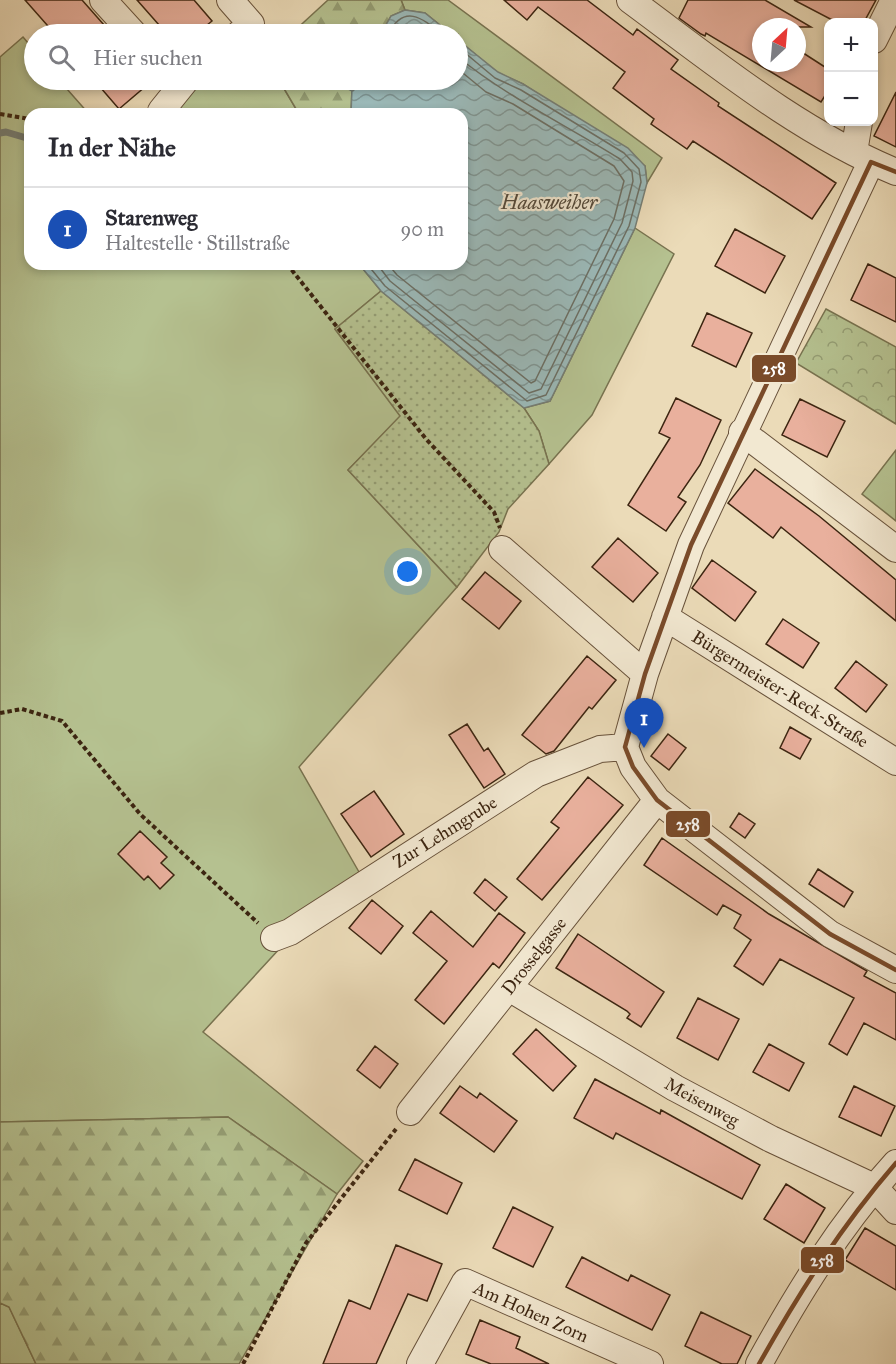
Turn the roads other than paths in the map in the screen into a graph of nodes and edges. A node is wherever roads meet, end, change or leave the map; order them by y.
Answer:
1 (103, 0) edge
2 (230, 0) edge
3 (630, 0) edge
4 (894, 0) edge
5 (125, 24) edge
6 (251, 24) edge
7 (878, 30) edge
8 (178, 90) edge
9 (163, 108) edge
10 (859, 126) edge
11 (862, 157) junction
12 (896, 172) edge
13 (742, 432) junction
14 (502, 549) road end
15 (896, 549) edge
16 (664, 617) junction
17 (645, 674) junction
18 (626, 747) junction
19 (896, 762) edge
20 (657, 800) junction
21 (274, 938) road end
22 (896, 970) edge
23 (509, 988) junction
24 (410, 1112) road end
25 (896, 1163) edge
26 (874, 1187) junction
27 (896, 1211) edge
28 (420, 1364) edge
29 (650, 1364) edge
30 (759, 1364) edge

1 - 5 street
2 - 6 street
3 - 11 street
4 - 7 street
8 - 9 street
10 - 11 street
11 - 12 street
11 - 13 street
13 - 15 street
13 - 16 street
14 - 17 street
16 - 17 street
16 - 19 street, Bürgermeister-Reck-Straße
17 - 18 street
18 - 20 street
18 - 21 street, Zur Lehmgrube
20 - 22 street
20 - 23 street, Drosselgasse
23 - 24 street, Drosselgasse
23 - 26 street, Meisenweg
25 - 26 street
26 - 27 street, Meisenweg
26 - 30 street
28 - 29 street, Am Hohen Zorn

